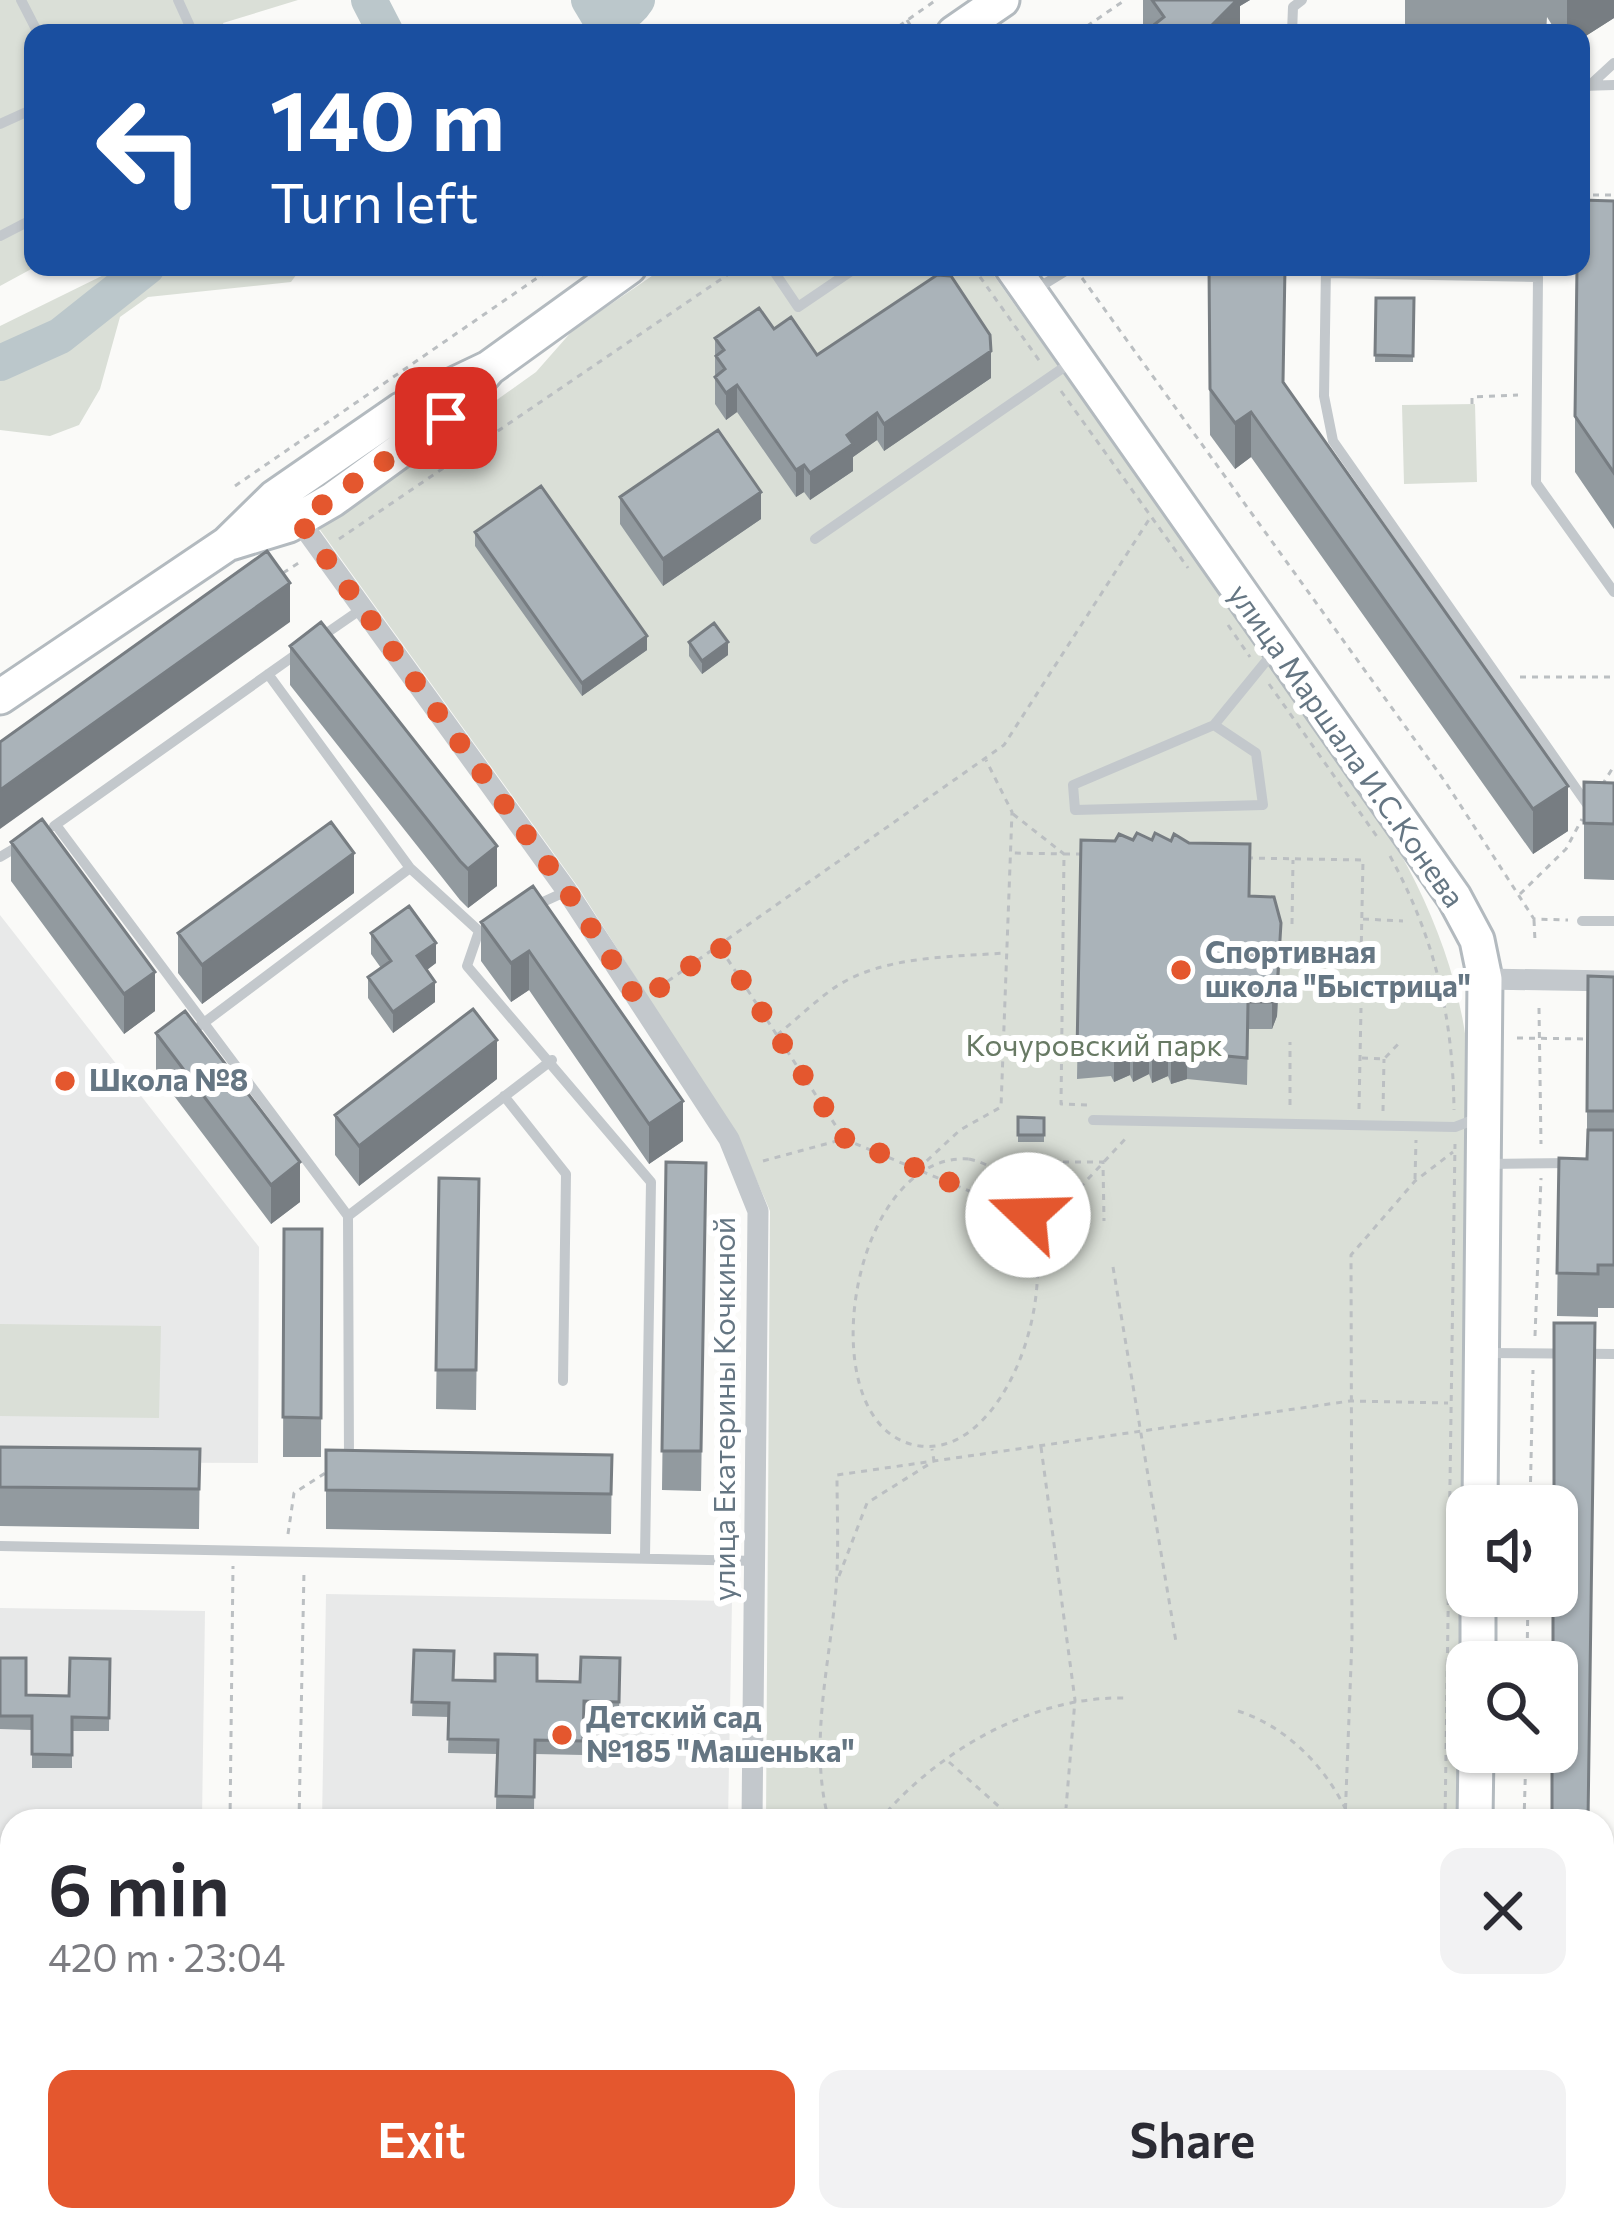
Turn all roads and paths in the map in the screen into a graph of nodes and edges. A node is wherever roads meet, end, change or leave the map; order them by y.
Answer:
1 (936, 0) edge
2 (1002, 0) edge
3 (1125, 0) edge
4 (907, 20) junction
5 (901, 24) edge
6 (909, 24) edge
7 (967, 24) edge
8 (1091, 24) edge
9 (1614, 63) edge
10 (1590, 82) edge
11 (1590, 195) edge
12 (1601, 195) junction
13 (1614, 195) edge
14 (1591, 211) edge
15 (541, 276) edge
16 (616, 276) edge
17 (726, 276) edge
18 (777, 276) edge
19 (844, 276) edge
20 (981, 276) edge
21 (1080, 276) edge
22 (1326, 276) edge
23 (1508, 276) edge
24 (1021, 280) edge
25 (1064, 368) junction
26 (1537, 392) junction
27 (1472, 404) dead end
28 (235, 486) dead end
29 (290, 507) junction
30 (1151, 517) junction
31 (815, 539) dead end
32 (338, 540) dead end
33 (305, 560) dead end
34 (269, 580) edge
35 (1199, 584) dead end
36 (1614, 592) edge
37 (360, 610) junction
38 (1222, 617) dead end
39 (1268, 657) junction
40 (268, 674) junction
41 (1496, 677) junction
42 (1614, 677) edge
43 (0, 698) edge
44 (1214, 725) junction
45 (986, 758) junction
46 (1614, 766) edge
47 (1589, 807) junction
48 (1012, 812) junction
49 (56, 825) junction
50 (1010, 853) junction
51 (1064, 854) junction
52 (1087, 854) edge
53 (828, 855) dead end
54 (0, 857) edge
55 (1248, 857) edge
56 (1294, 859) junction
57 (835, 864) junction
58 (410, 868) junction
59 (567, 891) junction
60 (1519, 895) junction
61 (520, 912) edge
62 (1362, 919) junction
63 (1534, 919) junction
64 (1403, 921) dead end
65 (1582, 921) joint
66 (1614, 921) edge
67 (500, 922) edge
68 (1292, 924) dead end
69 (478, 931) junction
70 (1535, 941) dead end
71 (719, 946) junction
72 (1006, 953) junction
73 (1361, 958) dead end
74 (1485, 979) junction
75 (1614, 981) edge
76 (639, 1002) junction
77 (1360, 1008) dead end
78 (1539, 1008) dead end
79 (201, 1025) junction
80 (777, 1035) junction
81 (1517, 1038) dead end
82 (1540, 1038) junction
83 (1596, 1039) edge
84 (1401, 1041) dead end
85 (1360, 1058) junction
86 (1384, 1059) junction
87 (552, 1060) junction
88 (504, 1096) junction
89 (1106, 1106) dead end
90 (1093, 1120) dead end
91 (1470, 1121) junction
92 (1416, 1126) junction
93 (844, 1138) junction
94 (1469, 1158) junction
95 (1541, 1162) junction
96 (1578, 1162) edge
97 (750, 1164) dead end
98 (916, 1172) junction
99 (1414, 1181) junction
100 (1012, 1183) junction
101 (1028, 1215) junction
102 (349, 1216) junction
103 (1104, 1220) dead end
104 (1085, 1239) dead end
105 (1113, 1267) dead end
106 (1482, 1353) junction
107 (1534, 1353) junction
108 (1614, 1354) edge
109 (562, 1381) dead end
110 (1350, 1402) junction
111 (1450, 1403) junction
112 (1138, 1432) junction
113 (1040, 1446) junction
114 (932, 1447) junction
115 (349, 1459) joint
116 (934, 1461) junction
117 (1480, 1485) edge
118 (1530, 1485) edge
119 (0, 1546) edge
120 (233, 1546) junction
121 (285, 1549) junction
122 (305, 1550) junction
123 (645, 1556) junction
124 (758, 1561) junction
125 (836, 1586) junction
126 (1176, 1642) dead end
127 (1124, 1698) dead end
128 (1075, 1700) junction
129 (1238, 1711) dead end
130 (948, 1761) junction
131 (1476, 1773) edge
132 (1525, 1773) edge
133 (1066, 1808) dead end
134 (230, 1809) edge
135 (299, 1809) edge
136 (752, 1809) edge
137 (826, 1809) edge
138 (893, 1809) edge
139 (1002, 1809) edge
140 (1344, 1809) edge
141 (1345, 1809) edge
142 (1445, 1809) edge
143 (1475, 1809) edge
144 (1524, 1809) edge

1 - 4 path
2 - 7 main road
3 - 8 path
4 - 5 path
4 - 6 path
9 - 10 lane
11 - 12 path
12 - 13 path
12 - 14 path
15 - 28 path
16 - 29 main road
17 - 32 path
18 - 19 lane
20 - 25 path
21 - 60 path
22 - 41 lane
23 - 26 lane
24 - 25 main road, улица Маршала И.С.Конева
25 - 30 path
25 - 31 lane
25 - 39 main road, улица Маршала И.С.Конева
26 - 27 path
26 - 36 lane
29 - 37 street, улица Екатерины Кочкиной
29 - 43 main road
30 - 35 path
30 - 45 path
33 - 34 path
37 - 40 lane
37 - 59 street, улица Екатерины Кочкиной
38 - 39 path
39 - 44 lane
39 - 74 main road, улица Маршала И.С.Конева
39 - 91 path
40 - 49 lane
40 - 58 lane
41 - 42 path
41 - 47 lane
44 - 44 lane
45 - 48 path
45 - 57 path
46 - 47 path
47 - 60 path
48 - 50 path
48 - 51 path
49 - 54 lane
49 - 79 lane
50 - 51 path
50 - 72 path
51 - 52 path
51 - 89 path
53 - 57 path
55 - 56 path
56 - 62 path
56 - 68 path
57 - 71 path
58 - 69 lane
58 - 79 lane
59 - 61 lane
59 - 76 street, улица Екатерины Кочкиной
60 - 63 path
62 - 64 path
62 - 73 path
63 - 65 path
63 - 70 path
65 - 66 lane
67 - 69 lane
69 - 87 lane
71 - 76 path
71 - 80 path
72 - 80 path
72 - 98 path
74 - 75 street
74 - 91 main road, улица Маршала И.С.Конева
76 - 124 street, улица Екатерины Кочкиной
77 - 85 path
78 - 82 path
79 - 102 lane
80 - 93 path
81 - 82 path
82 - 83 path
82 - 95 path
84 - 86 path
85 - 86 path
85 - 86 path
87 - 88 lane
87 - 123 lane
88 - 102 lane
88 - 109 lane
90 - 92 lane
91 - 92 lane
91 - 94 main road, улица Маршала И.С.Конева
91 - 94 path
92 - 99 path
93 - 97 path
93 - 98 path
94 - 95 lane
94 - 99 path
94 - 106 main road, улица Маршала И.С.Конева
94 - 111 path
95 - 96 lane
95 - 107 path
98 - 100 path
98 - 101 path
98 - 114 path
99 - 110 path
100 - 101 path
100 - 103 path
101 - 104 path
101 - 114 path
102 - 115 lane
105 - 112 path
106 - 107 lane
106 - 117 main road, улица Маршала И.С.Конева
107 - 108 lane
107 - 118 path
110 - 111 path
110 - 112 path
110 - 141 path
111 - 142 path
112 - 113 path
112 - 126 path
113 - 116 path
113 - 128 path
114 - 116 path
115 - 121 path
116 - 125 path
116 - 125 path
119 - 120 lane
120 - 121 lane
120 - 134 path
121 - 122 lane
122 - 123 lane
122 - 135 path
123 - 124 lane
124 - 136 street, улица Екатерины Кочкиной
125 - 137 path
127 - 128 path
128 - 130 path
128 - 133 path
129 - 140 path
130 - 138 path
130 - 139 path
131 - 143 main road
132 - 144 path

